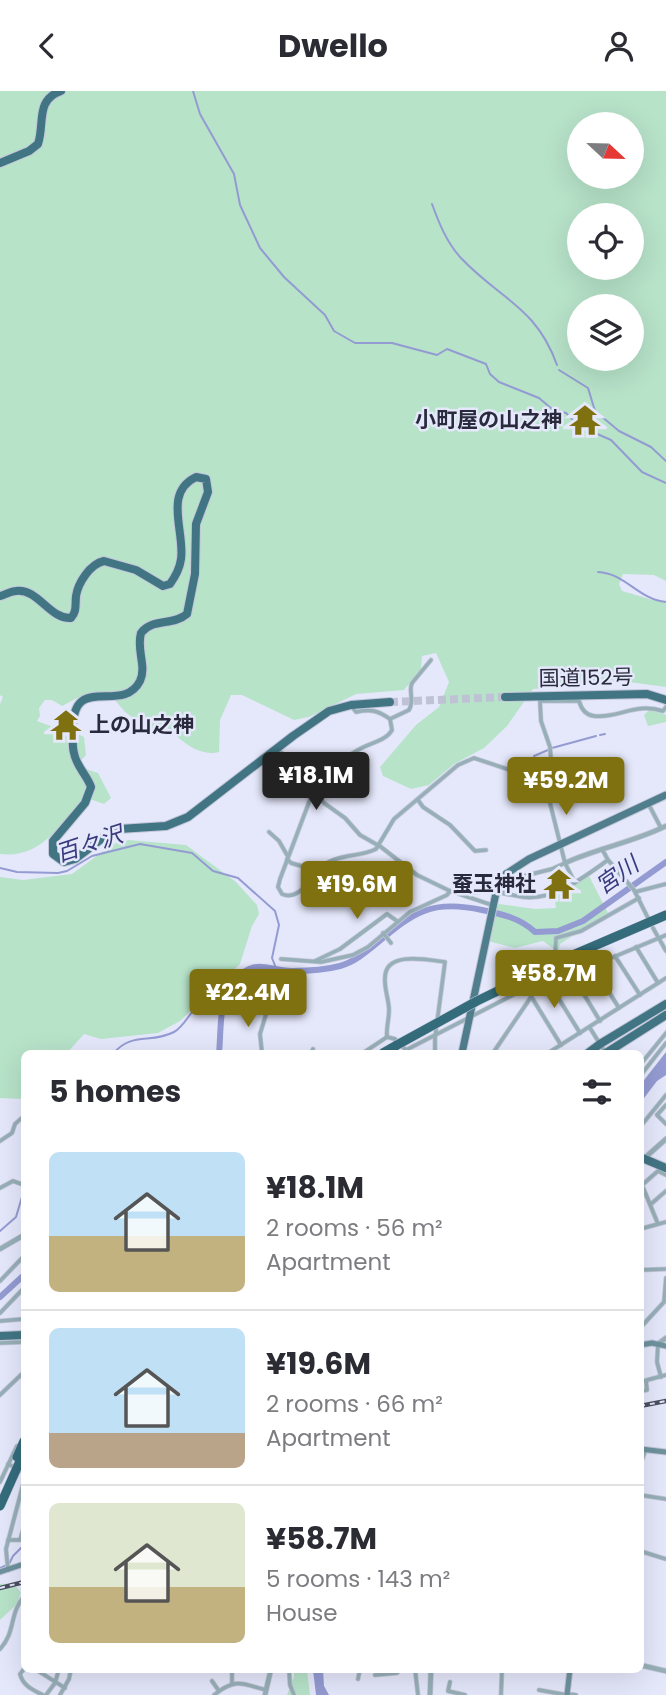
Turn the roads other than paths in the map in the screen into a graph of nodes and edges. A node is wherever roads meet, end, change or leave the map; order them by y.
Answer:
1 (61, 91) edge
2 (0, 163) edge
3 (0, 596) edge
4 (431, 660) dead end
5 (505, 697) tunnel mouth
6 (666, 700) edge
7 (390, 702) tunnel mouth
8 (351, 705) junction
9 (666, 707) edge
10 (390, 719) junction
11 (277, 748) junction
12 (314, 789) junction
13 (666, 795) edge
14 (548, 796) junction
15 (418, 799) junction
16 (648, 803) junction
17 (664, 827) edge
18 (269, 832) dead end
19 (560, 844) junction
20 (379, 845) junction
21 (602, 849) junction
22 (486, 850) dead end
23 (287, 857) junction
24 (608, 860) junction
25 (565, 863) junction
26 (319, 871) junction
27 (576, 883) junction
28 (666, 884) edge
29 (450, 891) junction
30 (635, 891) junction
31 (500, 892) junction
32 (463, 894) junction
33 (639, 898) junction
34 (492, 906) junction
35 (666, 915) edge
36 (648, 918) dead end
37 (397, 921) junction
38 (666, 921) edge
39 (653, 928) dead end
40 (384, 934) junction
41 (666, 935) edge
42 (658, 938) junction
43 (391, 943) dead end
44 (636, 947) junction
45 (666, 951) edge
46 (615, 956) junction
47 (281, 959) dead end
48 (313, 962) junction
49 (592, 965) junction
50 (560, 967) junction
51 (570, 973) junction
52 (546, 978) junction
53 (666, 978) edge
54 (658, 983) junction
55 (526, 988) junction
56 (640, 995) junction
57 (531, 997) junction
58 (267, 1002) dead end
59 (666, 1004) edge
60 (620, 1009) junction
61 (666, 1015) edge
62 (471, 1017) junction
63 (600, 1021) junction
64 (590, 1028) junction
65 (580, 1033) junction
66 (666, 1033) edge
67 (437, 1034) junction
68 (387, 1037) junction
69 (666, 1043) edge
70 (600, 1044) junction
71 (561, 1045) junction
72 (262, 1050) edge
73 (368, 1050) edge
74 (400, 1050) edge
75 (435, 1050) edge
76 (463, 1050) edge
77 (495, 1050) edge
78 (553, 1050) edge
79 (593, 1050) edge
80 (604, 1050) edge
81 (611, 1050) edge
82 (644, 1060) edge
83 (644, 1071) edge
84 (666, 1095) edge
85 (666, 1105) edge
86 (21, 1119) edge
87 (644, 1122) edge
88 (666, 1124) edge
89 (666, 1139) edge
90 (0, 1142) edge
91 (644, 1157) edge
92 (644, 1158) edge
93 (666, 1168) edge
94 (666, 1175) edge
95 (644, 1183) edge
96 (21, 1184) edge
97 (0, 1188) edge
98 (666, 1191) edge
99 (644, 1192) edge
100 (650, 1204) junction
101 (666, 1222) edge
102 (658, 1224) junction
103 (644, 1228) edge
104 (21, 1237) edge
105 (0, 1249) edge
106 (21, 1259) edge
107 (666, 1269) edge
108 (644, 1270) edge
109 (666, 1278) edge
110 (0, 1281) edge
111 (21, 1292) edge
112 (0, 1313) edge
113 (21, 1319) edge
114 (0, 1321) edge
115 (644, 1324) edge
116 (21, 1335) edge
117 (0, 1336) edge
118 (666, 1338) edge
119 (21, 1342) edge
120 (0, 1343) edge
121 (658, 1344) junction
122 (644, 1345) edge
123 (666, 1346) edge
124 (21, 1375) edge
125 (663, 1376) edge
126 (644, 1382) edge
127 (0, 1395) edge
128 (21, 1439) edge
129 (21, 1448) edge
130 (644, 1449) edge
131 (666, 1452) edge
132 (21, 1459) edge
133 (8, 1464) junction
134 (21, 1470) edge
135 (0, 1482) edge
136 (21, 1492) edge
137 (0, 1494) edge
138 (644, 1496) edge
139 (666, 1499) edge
140 (0, 1506) edge
141 (21, 1537) edge
142 (8, 1541) junction
143 (644, 1552) edge
144 (666, 1559) edge
145 (21, 1565) edge
146 (8, 1570) junction
147 (0, 1573) edge
148 (21, 1601) edge
149 (0, 1649) edge
150 (644, 1666) edge
151 (666, 1671) edge
152 (21, 1673) edge
153 (41, 1673) edge
154 (59, 1673) edge
155 (70, 1673) edge
156 (232, 1673) edge
157 (270, 1673) edge
158 (290, 1673) edge
159 (359, 1673) edge
160 (397, 1673) edge
161 (416, 1673) edge
162 (431, 1673) edge
163 (502, 1673) edge
164 (570, 1673) edge
165 (375, 1675) dead end
166 (358, 1679) dead end
167 (212, 1681) dead end
168 (450, 1682) dead end
169 (55, 1683) junction
170 (232, 1683) junction
171 (418, 1687) junction
172 (65, 1688) junction
173 (430, 1688) junction
174 (539, 1690) dead end
175 (217, 1693) edge
176 (265, 1693) edge
177 (44, 1695) edge
178 (60, 1695) edge
179 (293, 1695) edge
180 (418, 1695) edge
181 (430, 1695) edge
182 (465, 1695) edge
183 (501, 1695) edge
184 (567, 1695) edge
185 (576, 1695) edge

1 - 2 highway
3 - 11 highway
4 - 10 street
5 - 6 highway, 国道152号
7 - 8 highway
8 - 10 street
8 - 11 highway
9 - 14 street
10 - 12 street
11 - 12 street
12 - 20 street
12 - 23 street
13 - 16 main road
14 - 15 street
14 - 19 street
15 - 20 street
15 - 22 street
16 - 17 street
16 - 19 main road
17 - 21 street
18 - 23 street
19 - 25 street
19 - 31 main road, bridge
20 - 26 street
20 - 29 street
21 - 24 street
21 - 25 street
23 - 26 street
23 - 26 street
24 - 27 street
24 - 30 street
25 - 27 street
25 - 31 street
27 - 31 street
28 - 30 street
29 - 32 street
29 - 37 street
30 - 33 street
31 - 32 street
31 - 34 main road
32 - 34 street
33 - 36 street
33 - 50 street
34 - 62 main road
35 - 50 highway
37 - 40 street
37 - 48 street
38 - 50 highway
39 - 42 street
40 - 43 street
40 - 48 street
41 - 42 street
42 - 44 street
42 - 45 street
44 - 46 street
44 - 54 street
46 - 49 street
46 - 56 street
47 - 48 street
49 - 51 street
49 - 60 street
50 - 51 street
50 - 52 street
50 - 74 highway, bridge
51 - 63 street
52 - 55 street
52 - 65 street
53 - 54 street
54 - 56 street
55 - 57 street
55 - 62 street
56 - 60 street
57 - 71 street
57 - 77 street
58 - 72 street
59 - 70 highway
60 - 63 street
61 - 81 highway
62 - 67 street
62 - 76 main road
63 - 64 street
64 - 65 street
64 - 70 street
65 - 71 street
66 - 82 street
67 - 68 street
67 - 74 street
67 - 75 street
68 - 73 street
68 - 74 street
69 - 83 street
70 - 79 highway
70 - 80 street
71 - 78 street
84 - 87 street
85 - 88 street
86 - 90 street
89 - 91 street
92 - 93 highway
94 - 95 street
96 - 97 street
98 - 100 street
99 - 100 street
100 - 102 street
101 - 102 street
102 - 103 street
104 - 105 street
106 - 110 street
107 - 108 street
109 - 115 street
111 - 112 street
113 - 114 street
116 - 117 highway
118 - 121 street
119 - 120 street
121 - 122 main road
121 - 123 main road
121 - 125 street
124 - 127 street
125 - 126 street
128 - 133 street
129 - 137 highway, bridge
130 - 131 main road
132 - 140 highway, bridge
133 - 134 street
133 - 135 street
136 - 142 street
138 - 139 street
141 - 142 street
142 - 146 street
143 - 144 street
145 - 146 main road
146 - 147 main road
148 - 149 street
150 - 151 street
152 - 177 street
153 - 169 street
154 - 169 street
155 - 172 street
156 - 170 street
157 - 176 street
158 - 179 street
159 - 166 street
160 - 165 street
161 - 171 street
162 - 173 street
163 - 183 street
164 - 184 main road
167 - 175 street
168 - 182 street
169 - 172 street
169 - 177 street
170 - 175 street
170 - 176 street
171 - 173 street
171 - 180 street
172 - 178 street
173 - 181 street
174 - 184 street
184 - 185 street

